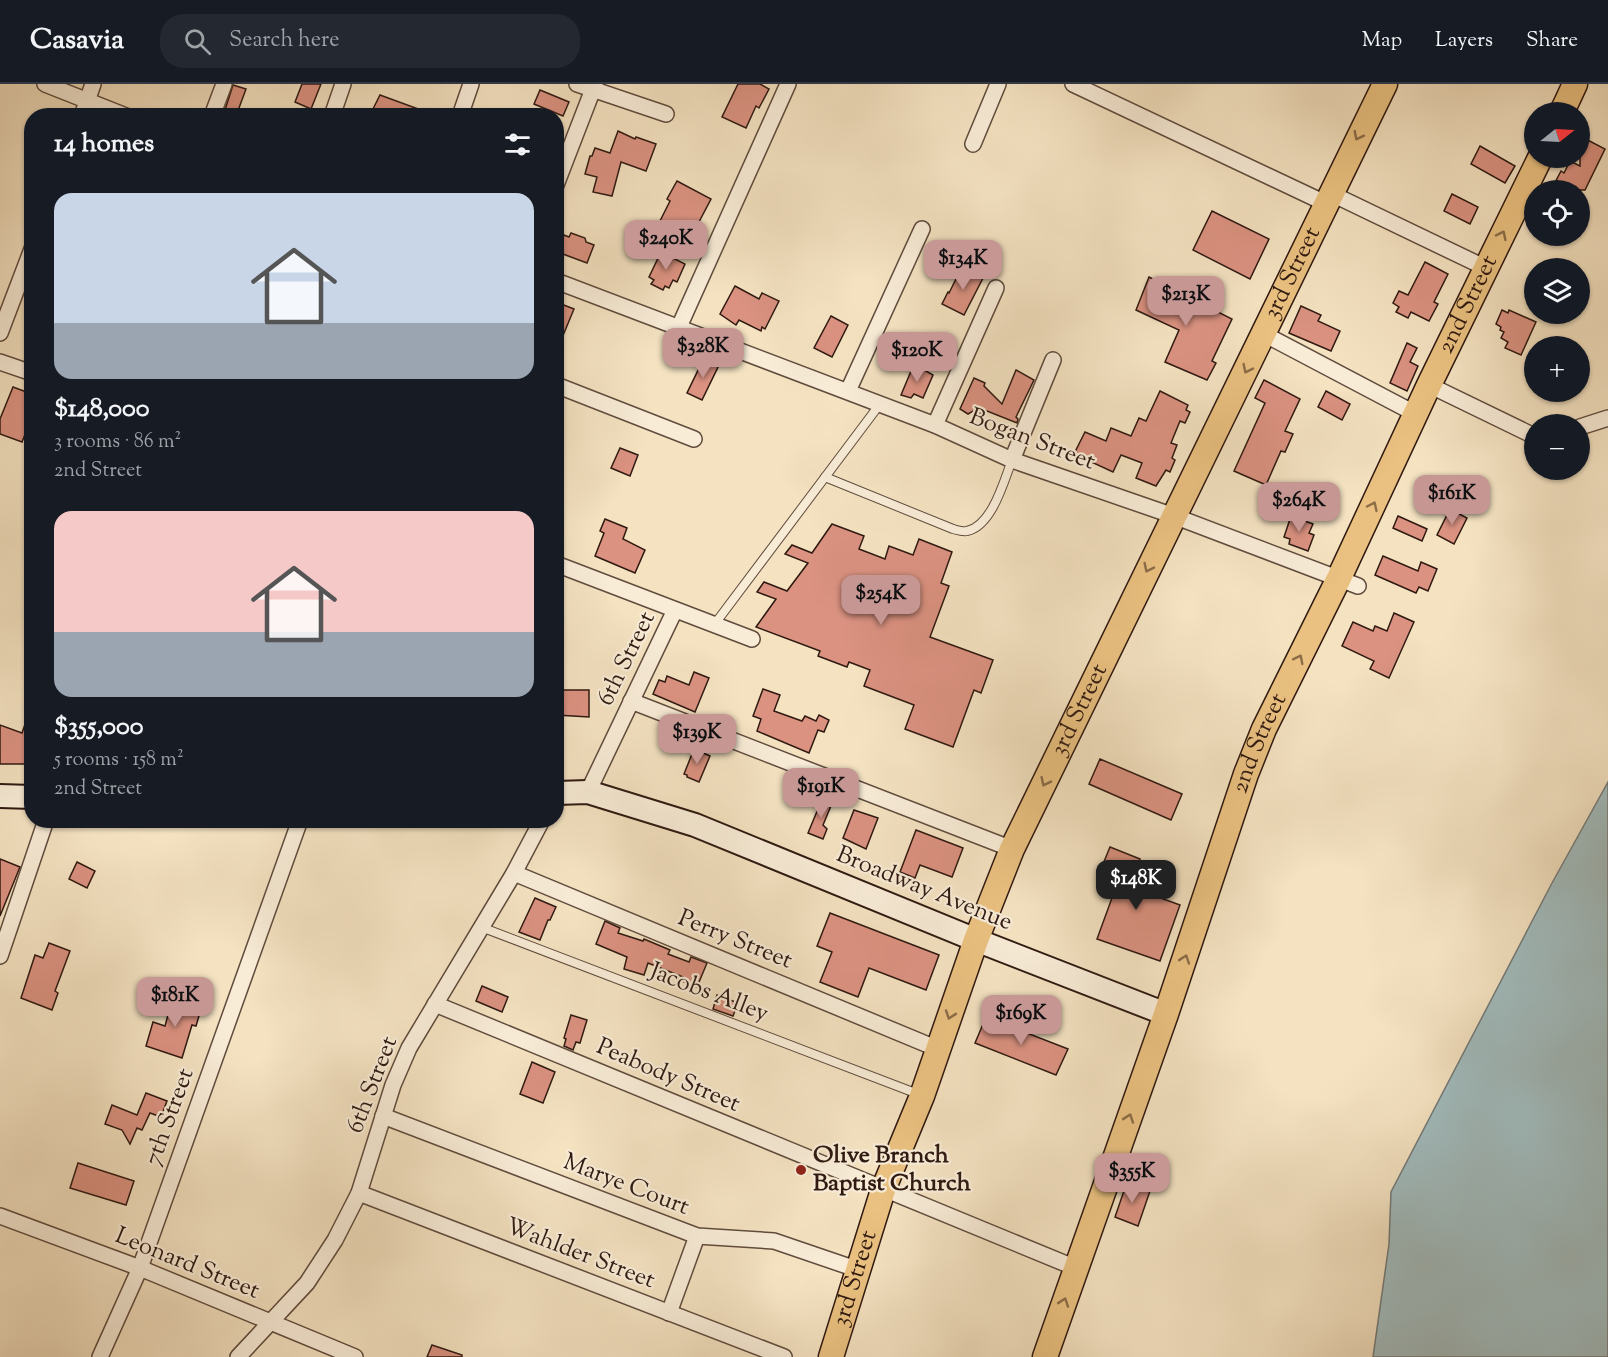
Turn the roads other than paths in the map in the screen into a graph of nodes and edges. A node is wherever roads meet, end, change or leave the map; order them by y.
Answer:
1 (45, 84) edge
2 (93, 84) edge
3 (224, 84) edge
4 (343, 84) edge
5 (471, 84) edge
6 (577, 84) edge
7 (788, 84) edge
8 (998, 84) edge
9 (1073, 84) edge
10 (1384, 84) edge
11 (1575, 84) edge
12 (594, 87) edge
13 (87, 100) junction
14 (1567, 102) edge
15 (84, 108) edge
16 (106, 108) edge
17 (215, 108) edge
18 (335, 108) edge
19 (463, 108) edge
20 (666, 114) dead end
21 (974, 144) dead end
22 (564, 164) edge
23 (1535, 168) edge
24 (1328, 198) junction
25 (921, 230) dead end
26 (1486, 268) junction
27 (24, 270) edge
28 (564, 284) edge
29 (996, 288) dead end
30 (679, 327) junction
31 (0, 333) edge
32 (1264, 334) junction
33 (1053, 360) dead end
34 (0, 362) edge
35 (24, 370) edge
36 (1429, 386) junction
37 (564, 388) edge
38 (848, 391) junction
39 (880, 404) junction
40 (1416, 414) junction
41 (1608, 418) edge
42 (1590, 424) edge
43 (935, 425) junction
44 (1524, 431) edge
45 (694, 439) dead end
46 (1012, 460) junction
47 (825, 477) junction
48 (1174, 516) junction
49 (564, 567) edge
50 (1349, 582) junction
51 (675, 610) junction
52 (714, 625) junction
53 (752, 639) dead end
54 (632, 701) junction
55 (588, 792) junction
56 (564, 793) edge
57 (0, 796) edge
58 (24, 797) edge
59 (43, 828) edge
60 (297, 828) edge
61 (538, 828) edge
62 (1012, 849) junction
63 (514, 873) junction
64 (481, 927) junction
65 (976, 940) junction
66 (0, 956) edge
67 (435, 1004) junction
68 (1166, 1014) junction
69 (938, 1049) junction
70 (922, 1096) junction
71 (383, 1116) junction
72 (883, 1190) junction
73 (359, 1193) junction
74 (0, 1216) edge
75 (697, 1236) junction
76 (140, 1268) junction
77 (1076, 1268) junction
78 (859, 1270) junction
79 (669, 1313) junction
80 (272, 1322) junction
81 (100, 1357) edge
82 (238, 1357) edge
83 (355, 1357) edge
84 (784, 1357) edge
85 (831, 1357) edge
86 (1045, 1357) edge

1 - 13 street
2 - 13 street
3 - 17 street
4 - 18 street
5 - 19 street
6 - 12 street
7 - 30 street
8 - 21 street
9 - 24 street
10 -> 24 main road, 3rd Street
11 - 14 main road
12 - 20 street
12 - 22 street
13 - 15 street
13 - 16 street
26 -> 23 main road, 2nd Street
24 - 26 street
24 - 32 main road, 3rd Street
25 - 38 street
26 - 36 main road, 2nd Street
27 - 31 street
28 - 30 street, Bogan Street
29 - 43 street
30 - 38 street, Bogan Street
32 - 40 street
32 -> 48 main road, 3rd Street
33 - 46 street
34 - 35 street
36 - 40 main road, 2nd Street
36 - 44 street
37 - 45 street
38 - 39 street, Bogan Street
39 - 43 street, Bogan Street
39 - 47 lane
50 -> 40 main road, 2nd Street
41 - 42 street
43 - 46 street, Bogan Street
46 - 47 lane
46 - 48 street, Bogan Street
47 - 52 lane
48 - 50 street, Bogan Street
48 -> 62 main road, 3rd Street
49 - 51 street
68 -> 50 main road, 2nd Street
51 - 52 street
51 - 54 street, 6th Street
52 - 53 street
54 - 55 street, 6th Street
54 - 62 street
55 - 56 main road, Broadway Avenue
55 - 65 main road, Broadway Avenue
57 - 58 main road
59 - 66 street
60 - 76 street, 7th Street
61 - 63 street, 6th Street
62 - 65 main road, 3rd Street
63 - 64 street, 6th Street
63 - 69 street, Perry Street
64 - 67 street, 6th Street
64 - 70 lane, Jacobs Alley
65 - 68 main road, Broadway Avenue
65 -> 69 main road, 3rd Street
67 - 71 street, 6th Street
67 - 72 street, Peabody Street
77 -> 68 main road, 2nd Street
69 - 70 main road, 3rd Street
70 - 72 main road, 3rd Street
71 - 73 street, 6th Street
71 - 75 street, Marye Court
72 - 77 street, Peabody Street
72 - 78 main road, 3rd Street
73 - 79 street, Wahlder Street
73 - 80 street, 6th Street
74 - 76 street, Leonard Street
75 - 78 street, Marye Court
75 - 79 street
76 - 80 street, Leonard Street
76 - 81 street, 7th Street
86 -> 77 main road, 2nd Street
78 - 85 main road, 3rd Street
79 - 84 street, Wahlder Street
80 - 82 street, 6th Street
80 - 83 street, Leonard Street

